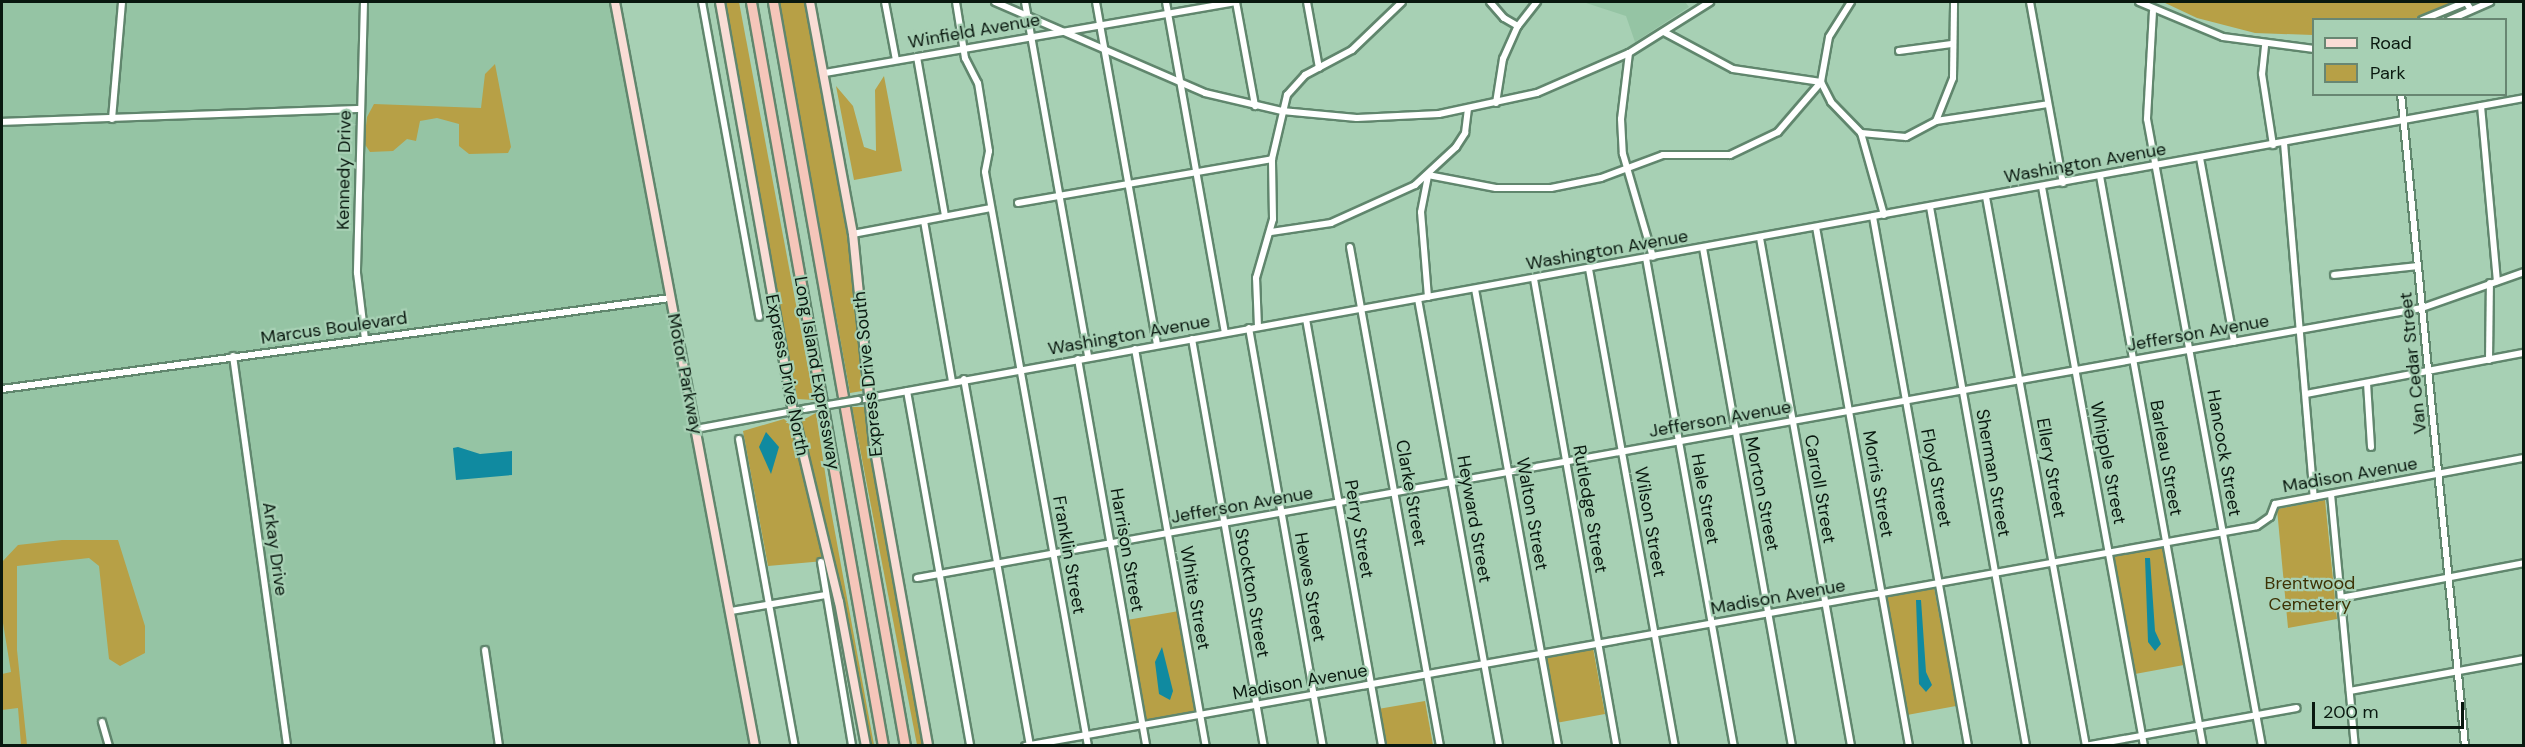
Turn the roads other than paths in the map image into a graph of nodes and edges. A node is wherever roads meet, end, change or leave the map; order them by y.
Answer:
1 (122, 2) edge
2 (363, 2) edge
3 (615, 2) edge
4 (702, 2) edge
5 (720, 2) edge
6 (750, 2) edge
7 (810, 2) edge
8 (885, 2) edge
9 (956, 2) edge
10 (995, 2) edge
11 (1025, 2) edge
12 (1096, 2) edge
13 (1166, 2) edge
14 (1236, 2) edge
15 (1307, 2) edge
16 (1402, 2) edge
17 (1490, 2) edge
18 (1538, 2) edge
19 (1710, 2) edge
20 (1851, 2) edge
21 (1954, 2) edge
22 (2030, 2) edge
23 (2139, 2) edge
24 (2466, 2) edge
25 (2490, 2) edge
26 (774, 3) edge
27 (2471, 10) junction
28 (2153, 11) junction
29 (1168, 13) junction
30 (1027, 14) junction
31 (2427, 18) edge
32 (2453, 18) edge
33 (1100, 25) junction
34 (1518, 26) junction
35 (1064, 31) junction
36 (1664, 32) junction
37 (1031, 36) junction
38 (1952, 44) junction
39 (2265, 46) junction
40 (963, 49) junction
41 (2312, 49) edge
42 (1105, 51) junction
43 (1899, 51) dead end
44 (1629, 53) junction
45 (917, 57) junction
46 (896, 60) junction
47 (1319, 68) junction
48 (825, 73) junction
49 (1821, 82) junction
50 (1180, 85) junction
51 (2401, 96) edge
52 (2523, 98) edge
53 (1496, 103) junction
54 (2048, 104) junction
55 (1255, 106) junction
56 (2481, 106) junction
57 (361, 109) junction
58 (1468, 110) junction
59 (1282, 111) junction
60 (112, 119) junction
61 (2404, 120) junction
62 (1936, 121) junction
63 (2, 122) edge
64 (1861, 133) junction
65 (2284, 143) junction
66 (2273, 145) junction
67 (2200, 158) junction
68 (1272, 159) junction
69 (2156, 165) junction
70 (1626, 170) junction
71 (1196, 172) junction
72 (1428, 175) junction
73 (2100, 176) junction
74 (2063, 183) junction
75 (1129, 184) junction
76 (2042, 187) junction
77 (1060, 196) junction
78 (1986, 197) junction
79 (1018, 203) dead end
80 (1930, 207) junction
81 (991, 208) junction
82 (1884, 215) junction
83 (945, 216) junction
84 (1873, 217) junction
85 (924, 221) junction
86 (1816, 227) junction
87 (1271, 232) junction
88 (853, 234) junction
89 (1760, 238) junction
90 (1350, 247) dead end
91 (1703, 248) junction
92 (1649, 257) junction
93 (2418, 266) junction
94 (1589, 269) junction
95 (2523, 272) edge
96 (2334, 275) dead end
97 (1534, 279) junction
98 (2494, 282) junction
99 (1475, 289) junction
100 (1428, 297) junction
101 (670, 298) junction
102 (1418, 299) junction
103 (1362, 308) junction
104 (2422, 308) junction
105 (759, 317) dead end
106 (1306, 319) junction
107 (1258, 327) junction
108 (1249, 328) junction
109 (2300, 330) junction
110 (1225, 333) junction
111 (365, 339) junction
112 (1192, 339) junction
113 (2234, 342) junction
114 (1157, 345) junction
115 (1135, 349) junction
116 (2190, 350) junction
117 (2523, 354) edge
118 (233, 356) junction
119 (1088, 357) junction
120 (1078, 359) junction
121 (2133, 360) junction
122 (2489, 360) junction
123 (1020, 369) junction
124 (2076, 370) junction
125 (2428, 371) junction
126 (964, 380) junction
127 (2020, 381) junction
128 (952, 382) junction
129 (2367, 383) junction
130 (2, 389) edge
131 (1963, 390) junction
132 (907, 391) junction
133 (2306, 394) junction
134 (868, 398) junction
135 (1906, 401) junction
136 (793, 411) junction
137 (1849, 411) junction
138 (1792, 422) junction
139 (696, 429) junction
140 (1736, 432) junction
141 (739, 439) dead end
142 (1679, 442) junction
143 (2371, 447) dead end
144 (1622, 452) junction
145 (2523, 458) edge
146 (1566, 462) junction
147 (1509, 472) junction
148 (2439, 474) junction
149 (1452, 483) junction
150 (1395, 493) junction
151 (2331, 494) junction
152 (2314, 497) junction
153 (1339, 503) junction
154 (1282, 513) junction
155 (1224, 523) junction
156 (2223, 532) junction
157 (1168, 533) junction
158 (2167, 542) junction
159 (1110, 543) junction
160 (2110, 552) junction
161 (1054, 554) junction
162 (821, 562) dead end
163 (2053, 562) junction
164 (2523, 562) edge
165 (997, 564) junction
166 (1996, 572) junction
167 (940, 574) junction
168 (2449, 577) junction
169 (917, 578) dead end
170 (1940, 583) junction
171 (1883, 593) junction
172 (826, 595) junction
173 (2341, 598) junction
174 (1826, 604) junction
175 (768, 605) junction
176 (731, 611) junction
177 (1769, 614) junction
178 (1713, 624) junction
179 (1655, 634) junction
180 (1599, 645) junction
181 (485, 650) dead end
182 (1541, 654) junction
183 (2523, 659) edge
184 (1484, 665) junction
185 (2458, 671) junction
186 (1427, 674) junction
187 (1371, 684) junction
188 (2350, 691) junction
189 (1313, 695) junction
190 (1257, 705) junction
191 (2297, 708) dead end
192 (1200, 715) junction
193 (2257, 715) junction
194 (102, 722) dead end
195 (1142, 724) junction
196 (2200, 726) junction
197 (1086, 734) junction
198 (2143, 735) junction
199 (1028, 745) edge
200 (2085, 745) edge
201 (110, 746) edge
202 (287, 746) edge
203 (499, 746) edge
204 (755, 746) edge
205 (795, 746) edge
206 (852, 746) edge
207 (866, 746) edge
208 (883, 746) edge
209 (905, 746) edge
210 (928, 746) edge
211 (970, 746) edge
212 (1088, 746) edge
213 (1146, 746) edge
214 (1206, 746) edge
215 (1264, 746) edge
216 (1323, 746) edge
217 (1382, 746) edge
218 (1440, 746) edge
219 (1499, 746) edge
220 (1558, 746) edge
221 (1616, 746) edge
222 (1675, 746) edge
223 (1734, 746) edge
224 (1792, 746) edge
225 (1851, 746) edge
226 (1909, 746) edge
227 (1968, 746) edge
228 (2026, 746) edge
229 (2144, 746) edge
230 (2203, 746) edge
231 (2262, 746) edge
232 (2355, 746) edge
233 (2465, 746) edge

1 - 60 street
2 - 57 street, Kennedy Drive
3 - 101 main road, Motor Parkway
4 - 105 street
5 - 136 main road, Express Drive North
6 - 208 highway, Long Island Expressway
7 - 48 main road, Express Drive South
8 - 46 street
9 - 40 street, Franklin Street
10 - 30 street
11 - 30 street
12 - 33 street
13 - 29 street
14 - 29 street, Winfield Avenue
14 - 55 street
15 - 47 street
16 - 47 street
17 - 34 street
18 - 34 street
19 - 36 street
20 - 49 street
21 - 38 street
22 - 54 street
23 - 28 street
24 - 27 street
24 - 31 street
25 - 27 street
26 - 209 highway, Long Island Expressway
27 - 32 street
28 - 39 street
28 - 69 street, Hancock Street
29 - 33 street, Winfield Avenue
29 - 50 street
30 - 35 street
30 - 37 street
33 - 35 street, Winfield Avenue
33 - 42 street
34 - 53 street
35 - 37 street, Winfield Avenue
35 - 42 street
36 - 44 street
36 - 49 street
37 - 40 street, Winfield Avenue
37 - 77 street
38 - 43 street
38 - 62 street
39 - 41 street
39 - 66 street
40 - 45 street, Winfield Avenue
40 - 81 street, Franklin Street
42 - 50 street
42 - 75 street
44 - 53 street
44 - 70 street, Hale Street
45 - 46 street, Winfield Avenue
45 - 83 street
46 - 48 street, Winfield Avenue
47 - 59 street
48 - 88 main road, Express Drive South
49 - 64 street
49 - 70 street
50 - 55 street
50 - 71 street
51 - 61 street, Van Cedar Street
52 - 56 street, Washington Avenue
53 - 58 street
54 - 62 street
54 - 74 street
55 - 59 street
56 - 61 street, Washington Avenue
56 - 98 street
57 - 60 street
57 - 111 street, Kennedy Drive
58 - 59 street
58 - 72 street
59 - 68 street
60 - 63 street
61 - 65 street, Washington Avenue
61 - 93 street, Van Cedar Street
62 - 64 street
64 - 82 street
65 - 66 street, Washington Avenue
65 - 109 street
66 - 67 street, Washington Avenue
67 - 69 street, Washington Avenue
67 - 113 street
68 - 71 street
68 - 87 street
69 - 73 street, Washington Avenue
69 - 116 street, Hancock Street
70 - 72 street
70 - 92 street, Hale Street
71 - 75 street
71 - 110 street
72 - 87 street
72 - 100 street
73 - 74 street, Washington Avenue
73 - 121 street, Barleau Street
74 - 76 street, Washington Avenue
75 - 77 street
75 - 114 street
76 - 78 street, Washington Avenue
76 - 124 street, Whipple Street
77 - 79 street
77 - 119 street
78 - 80 street, Washington Avenue
78 - 127 street, Ellery Street
80 - 82 street, Washington Avenue
80 - 131 street, Sherman Street
81 - 83 street
81 - 123 street, Franklin Street
82 - 84 street, Washington Avenue
83 - 85 street
84 - 86 street, Washington Avenue
84 - 135 street, Floyd Street
85 - 88 street
85 - 128 street
86 - 89 street, Washington Avenue
86 - 137 street, Morris Street
87 - 107 street
88 - 134 main road, Express Drive South
89 - 91 street, Washington Avenue
89 - 138 street, Carroll Street
90 - 103 street, Clarke Street
91 - 92 street, Washington Avenue
91 - 140 street, Morton Street
92 - 94 street, Washington Avenue
92 - 142 street, Hale Street
93 - 96 street
93 - 104 street, Van Cedar Street
94 - 97 street, Washington Avenue
94 - 144 street, Wilson Street
95 - 98 street, Jefferson Avenue
97 - 99 street, Washington Avenue
97 - 146 street, Rutledge Street
98 - 104 street, Jefferson Avenue
98 - 122 street
99 - 100 street, Washington Avenue
99 - 147 street, Walton Street
100 - 102 street, Washington Avenue
101 - 111 street, Marcus Boulevard
101 - 139 main road, Motor Parkway
102 - 103 street, Washington Avenue
102 - 149 street, Heyward Street
103 - 106 street, Washington Avenue
103 - 150 street, Clarke Street
104 - 109 street, Jefferson Avenue
104 - 125 street, Van Cedar Street
106 - 107 street, Washington Avenue
106 - 153 street, Perry Street
107 - 108 street, Washington Avenue
108 - 110 street, Washington Avenue
108 - 154 street, Hewes Street
109 - 113 street, Jefferson Avenue
109 - 133 street
110 - 112 street, Washington Avenue
111 - 118 street, Marcus Boulevard
112 - 114 street, Washington Avenue
112 - 155 street, Stockton Street
113 - 116 street, Jefferson Avenue
114 - 115 street, Washington Avenue
115 - 119 street, Washington Avenue
115 - 157 street, White Street
116 - 121 street, Jefferson Avenue
116 - 156 street, Hancock Street
117 - 122 street
118 - 130 street, Marcus Boulevard
118 - 202 street, Arkay Drive
119 - 120 street, Washington Avenue
120 - 123 street, Washington Avenue
120 - 159 street, Harrison Street
121 - 124 street, Jefferson Avenue
121 - 158 street, Barleau Street
122 - 125 street
123 - 126 street, Washington Avenue
123 - 161 street, Franklin Street
124 - 127 street, Jefferson Avenue
124 - 160 street, Whipple Street
125 - 129 street
125 - 148 street, Van Cedar Street
126 - 128 street, Washington Avenue
126 - 165 street
127 - 131 street, Jefferson Avenue
127 - 163 street, Ellery Street
128 - 132 street, Washington Avenue
129 - 133 street
129 - 143 street
131 - 135 street, Jefferson Avenue
131 - 166 street, Sherman Street
132 - 134 street, Washington Avenue
132 - 167 street
133 - 152 street
134 - 136 street, Washington Avenue, bridge
134 - 210 main road, Express Drive South
135 - 137 street, Jefferson Avenue
135 - 170 street, Floyd Street
136 - 139 street, Washington Avenue
136 - 207 main road, Express Drive North
137 - 138 street, Jefferson Avenue
137 - 171 street, Morris Street
138 - 140 street, Jefferson Avenue
138 - 174 street, Carroll Street
139 - 176 main road, Motor Parkway
140 - 142 street, Jefferson Avenue
140 - 177 street, Morton Street
141 - 175 street
142 - 144 street, Jefferson Avenue
142 - 178 street, Hale Street
144 - 146 street, Jefferson Avenue
144 - 179 street, Wilson Street
145 - 148 street, Madison Avenue
146 - 147 street, Jefferson Avenue
146 - 180 street, Rutledge Street
147 - 149 street, Jefferson Avenue
147 - 182 street, Walton Street
148 - 151 street, Madison Avenue
148 - 168 street, Van Cedar Street
149 - 150 street, Jefferson Avenue
149 - 184 street, Heyward Street
150 - 153 street, Jefferson Avenue
150 - 186 street, Clarke Street
151 - 152 street, Madison Avenue
151 - 173 street
152 - 156 street, Madison Avenue
153 - 154 street, Jefferson Avenue
153 - 187 street, Perry Street
154 - 155 street, Jefferson Avenue
154 - 189 street, Hewes Street
155 - 157 street, Jefferson Avenue
155 - 190 street, Stockton Street
156 - 158 street, Madison Avenue
156 - 193 street, Hancock Street
157 - 159 street, Jefferson Avenue
157 - 192 street, White Street
158 - 160 street, Madison Avenue
158 - 196 street, Barleau Street
159 - 161 street, Jefferson Avenue
159 - 195 street, Harrison Street
160 - 163 street, Madison Avenue
160 - 198 street, Whipple Street
161 - 165 street, Jefferson Avenue
161 - 197 street, Franklin Street
162 - 172 street
163 - 166 street, Madison Avenue
163 - 200 street, Ellery Street
164 - 168 street
165 - 167 street, Jefferson Avenue
165 - 199 street
166 - 170 street, Madison Avenue
166 - 228 street, Sherman Street
167 - 169 street, Jefferson Avenue
167 - 211 street
168 - 173 street
168 - 185 street, Van Cedar Street
170 - 171 street, Madison Avenue
170 - 227 street, Floyd Street
171 - 174 street, Madison Avenue
171 - 226 street, Morris Street
172 - 175 street
172 - 206 street
173 - 188 street
174 - 177 street, Madison Avenue
174 - 225 street, Carroll Street
175 - 176 street
175 - 205 street
176 - 204 main road, Motor Parkway
177 - 178 street, Madison Avenue
177 - 224 street, Morton Street
178 - 179 street, Madison Avenue
178 - 223 street, Hale Street
179 - 180 street, Madison Avenue
179 - 222 street, Wilson Street
180 - 182 street, Madison Avenue
180 - 221 street, Rutledge Street
181 - 203 street
182 - 184 street, Madison Avenue
182 - 220 street, Walton Street
183 - 185 street
184 - 186 street, Madison Avenue
184 - 219 street, Heyward Street
185 - 188 street
185 - 233 street, Van Cedar Street
186 - 187 street, Madison Avenue
186 - 218 street, Clarke Street
187 - 189 street, Madison Avenue
187 - 217 street, Perry Street
188 - 232 street
189 - 190 street, Madison Avenue
189 - 216 street, Hewes Street
190 - 192 street, Madison Avenue
190 - 215 street, Stockton Street
191 - 193 street
192 - 195 street, Madison Avenue
192 - 214 street, White Street
193 - 196 street
193 - 231 street, Hancock Street
194 - 201 street
195 - 197 street, Madison Avenue
195 - 213 street, Harrison Street
196 - 198 street
196 - 230 street, Barleau Street
197 - 199 street, Madison Avenue
197 - 212 street, Franklin Street
198 - 200 street
198 - 229 street, Whipple Street

